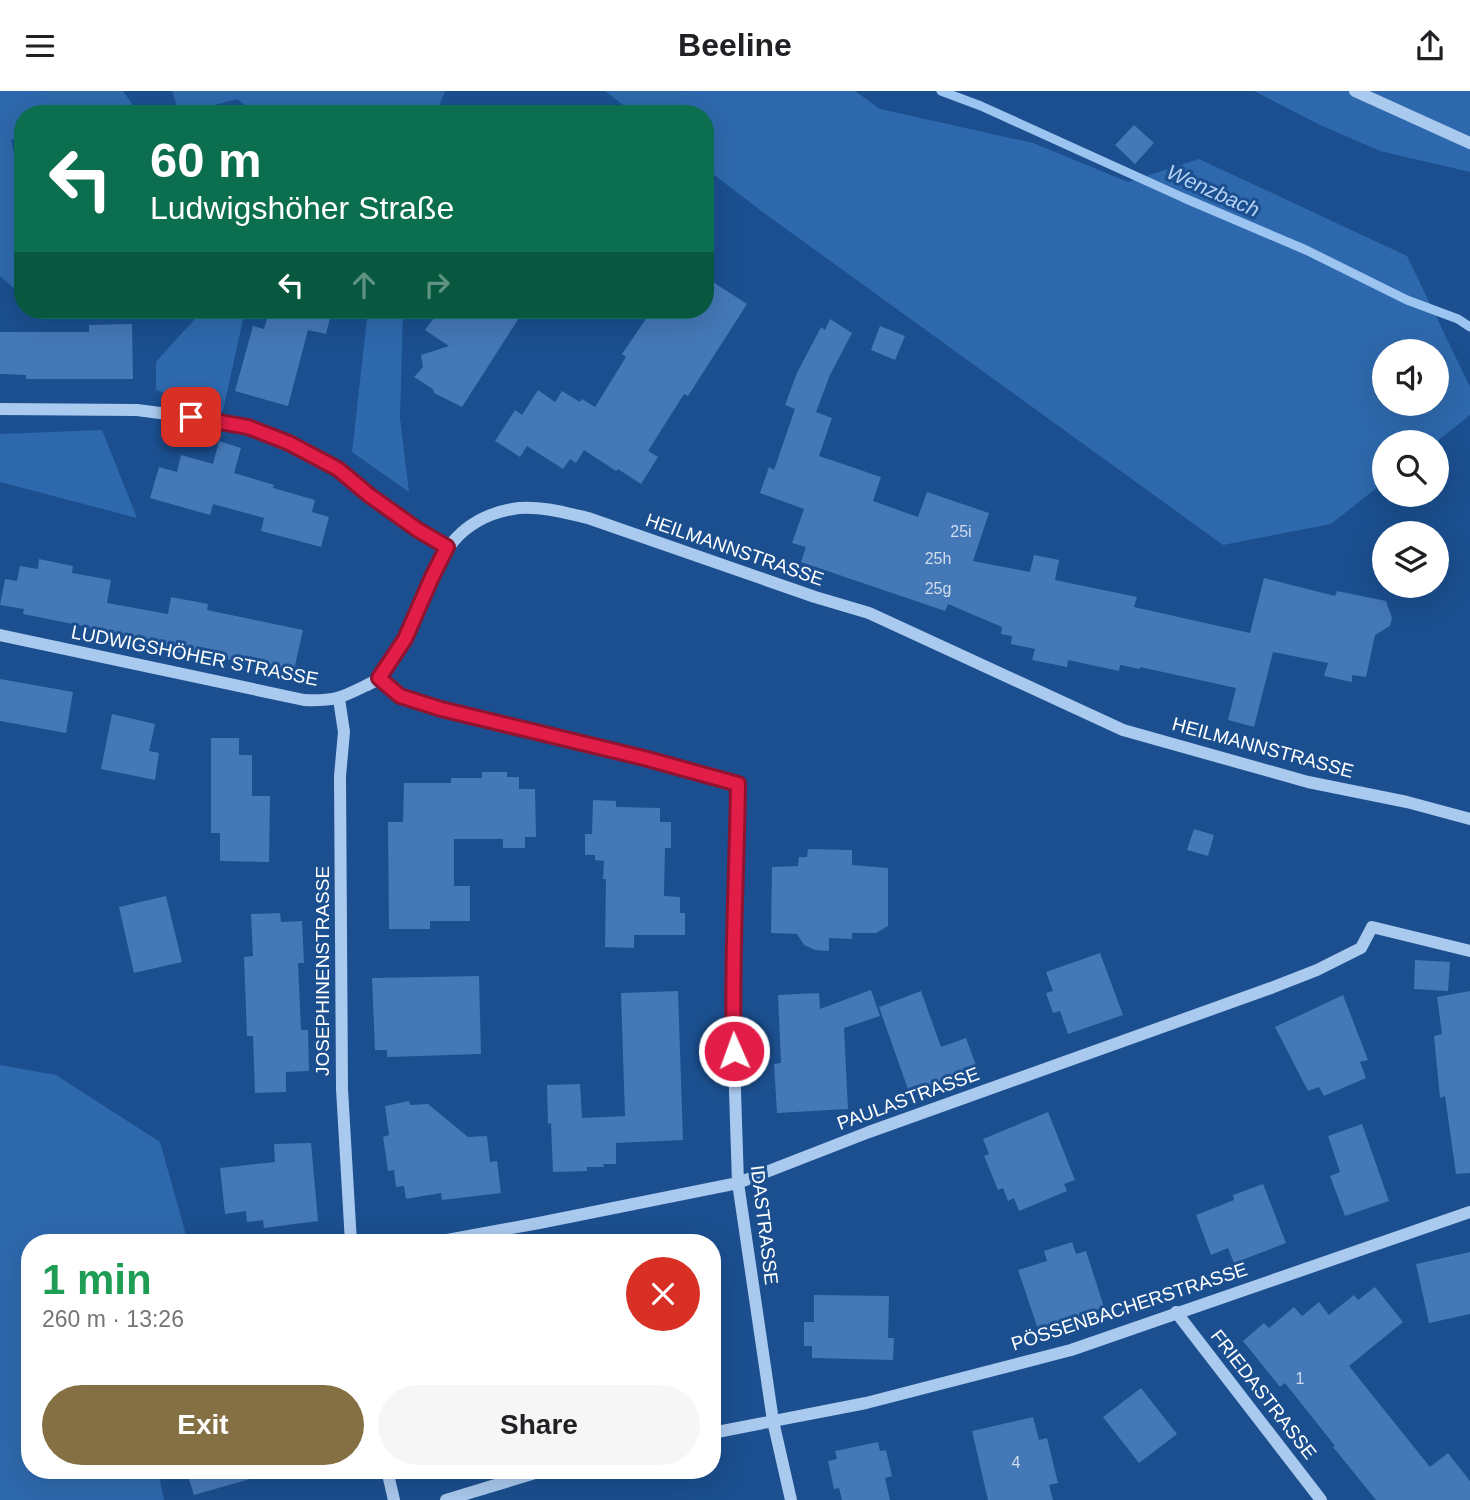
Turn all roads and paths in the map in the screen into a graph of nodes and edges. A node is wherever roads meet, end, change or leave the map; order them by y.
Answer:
1 (1355, 91) edge
2 (1470, 143) edge
3 (0, 409) edge
4 (447, 547) junction
5 (0, 635) edge
6 (379, 678) junction
7 (339, 699) junction
8 (1470, 819) edge
9 (1470, 951) edge
10 (738, 1183) junction
11 (1470, 1212) edge
12 (350, 1234) edge
13 (480, 1234) edge
14 (1176, 1312) junction
15 (773, 1421) junction
16 (721, 1431) edge
17 (389, 1479) edge
18 (515, 1479) edge
19 (394, 1500) edge
20 (446, 1500) edge
21 (791, 1500) edge
22 (1321, 1500) edge

1 - 2 street
3 - 4 street
4 - 6 street, LUDWIGSHÖHER STRASSE
4 - 8 street, HEILMANNSTRASSE
5 - 7 street, LUDWIGSHÖHER STRASSE
6 - 7 street, LUDWIGSHÖHER STRASSE
6 - 10 street, IDASTRASSE
7 - 12 street, JOSEPHINENSTRASSE
9 - 10 street, PAULASTRASSE
10 - 13 street, PAULASTRASSE
10 - 15 street, IDASTRASSE
11 - 14 street, PÖSSENBACHERSTRASSE
14 - 15 street, PÖSSENBACHERSTRASSE
14 - 22 street, FRIEDASTRASSE
15 - 16 street, PÖSSENBACHERSTRASSE
15 - 21 street, IDASTRASSE
17 - 19 street
18 - 20 street

